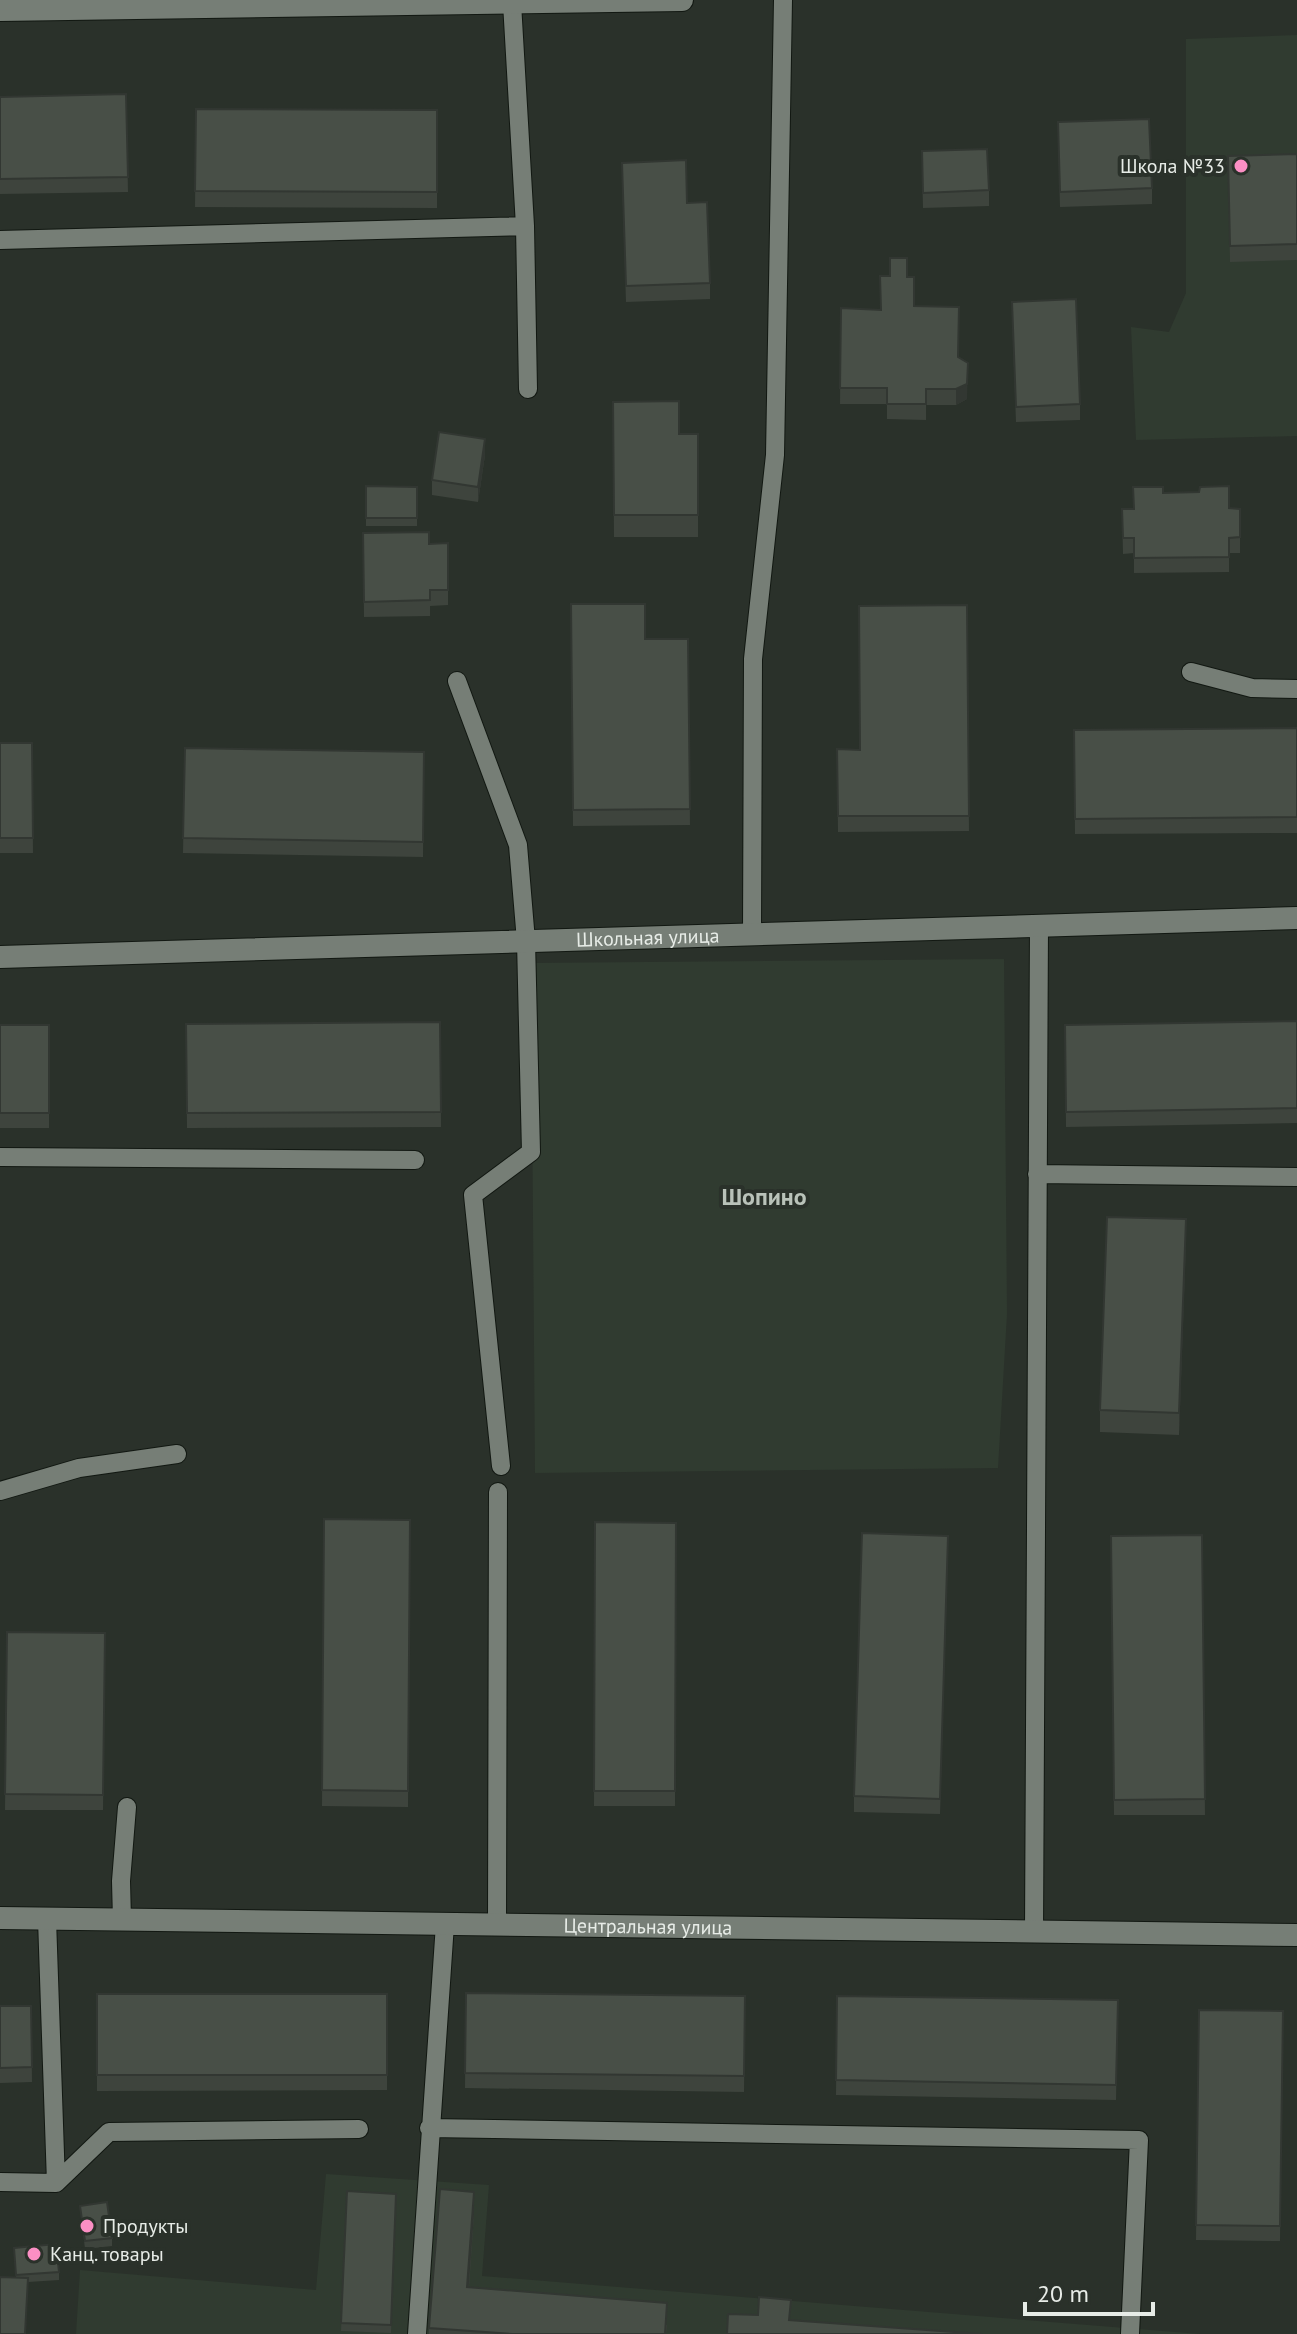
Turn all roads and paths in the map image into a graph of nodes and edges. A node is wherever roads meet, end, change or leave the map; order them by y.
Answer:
1 (682, 0) edge
2 (783, 0) edge
3 (512, 3) junction
4 (0, 10) edge
5 (525, 226) junction
6 (0, 240) edge
7 (528, 389) dead end
8 (1191, 672) dead end
9 (457, 681) dead end
10 (1297, 689) edge
11 (1297, 918) edge
12 (1039, 925) junction
13 (752, 934) junction
14 (526, 941) junction
15 (0, 957) edge
16 (0, 1157) edge
17 (415, 1160) dead end
18 (1037, 1174) junction
19 (1297, 1177) edge
20 (177, 1454) dead end
21 (501, 1466) dead end
22 (0, 1491) edge
23 (498, 1492) dead end
24 (127, 1807) dead end
25 (0, 1918) edge
26 (47, 1919) junction
27 (122, 1920) junction
28 (445, 1924) junction
29 (497, 1924) junction
30 (1034, 1932) junction
31 (1297, 1935) edge
32 (429, 2128) junction
33 (359, 2129) dead end
34 (0, 2182) edge
35 (56, 2183) junction
36 (417, 2334) edge
37 (1130, 2334) edge

1 - 3 street
2 - 13 lane
3 - 4 street
3 - 5 lane
5 - 6 lane
5 - 7 lane
8 - 10 lane
9 - 14 lane
11 - 12 street, Школьная улица
12 - 13 street, Школьная улица
12 - 18 lane
13 - 14 street, Школьная улица
14 - 15 street, Школьная улица
14 - 21 lane
16 - 17 lane
18 - 19 lane
18 - 30 lane
20 - 22 lane
23 - 29 lane
24 - 27 lane
25 - 26 street, Центральная улица
26 - 27 street, Центральная улица
26 - 35 lane
27 - 28 street, Центральная улица
28 - 29 street, Центральная улица
28 - 32 lane
29 - 30 street, Центральная улица
30 - 31 street, Центральная улица
32 - 36 lane
32 - 37 lane
33 - 35 lane
34 - 35 lane

